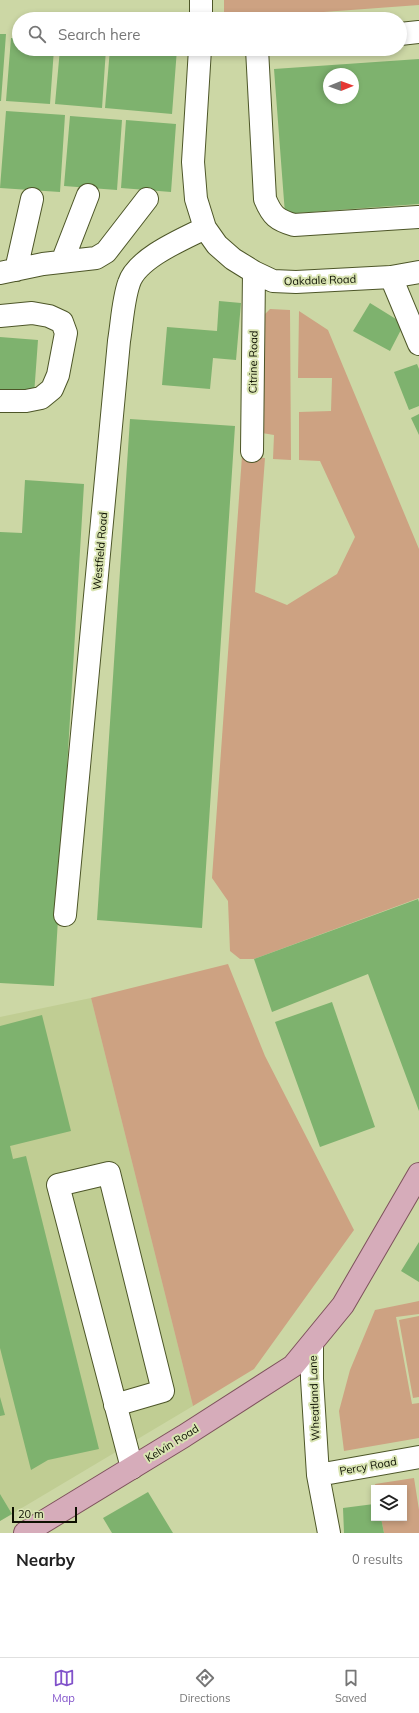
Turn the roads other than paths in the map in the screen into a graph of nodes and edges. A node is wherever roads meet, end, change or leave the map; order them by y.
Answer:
1 (201, 0) edge
2 (201, 12) edge
3 (419, 32) edge
4 (407, 33) edge
5 (200, 56) edge
6 (257, 56) edge
7 (88, 195) dead end
8 (32, 199) dead end
9 (147, 199) dead end
10 (418, 217) edge
11 (206, 228) junction
12 (62, 262) junction
13 (8, 271) edge
14 (254, 272) junction
15 (419, 272) edge
16 (391, 277) junction
17 (0, 316) edge
18 (419, 344) edge
19 (0, 401) edge
20 (252, 451) dead end
21 (65, 915) dead end
22 (419, 1174) edge
23 (312, 1344) junction
24 (115, 1405) junction
25 (419, 1457) edge
26 (132, 1468) junction
27 (318, 1475) junction
28 (24, 1533) edge
29 (329, 1533) edge

1 - 2 street
3 - 4 street
5 - 11 street, Oakdale Road
6 - 10 street
7 - 12 street
8 - 13 street
9 - 12 street
11 - 14 street, Oakdale Road
11 - 21 street, Westfield Road
12 - 13 street
14 - 16 street, Oakdale Road
14 - 20 street, Citrine Road
15 - 16 street, Oakdale Road
16 - 18 street
17 - 19 street
22 - 23 main road, Wheatland Lane
23 - 26 main road, Kelvin Road
23 - 27 street, Wheatland Lane
24 - 24 street
24 - 26 street
25 - 27 street, Percy Road
26 - 28 main road, Kelvin Road
27 - 29 street, Wheatland Lane

